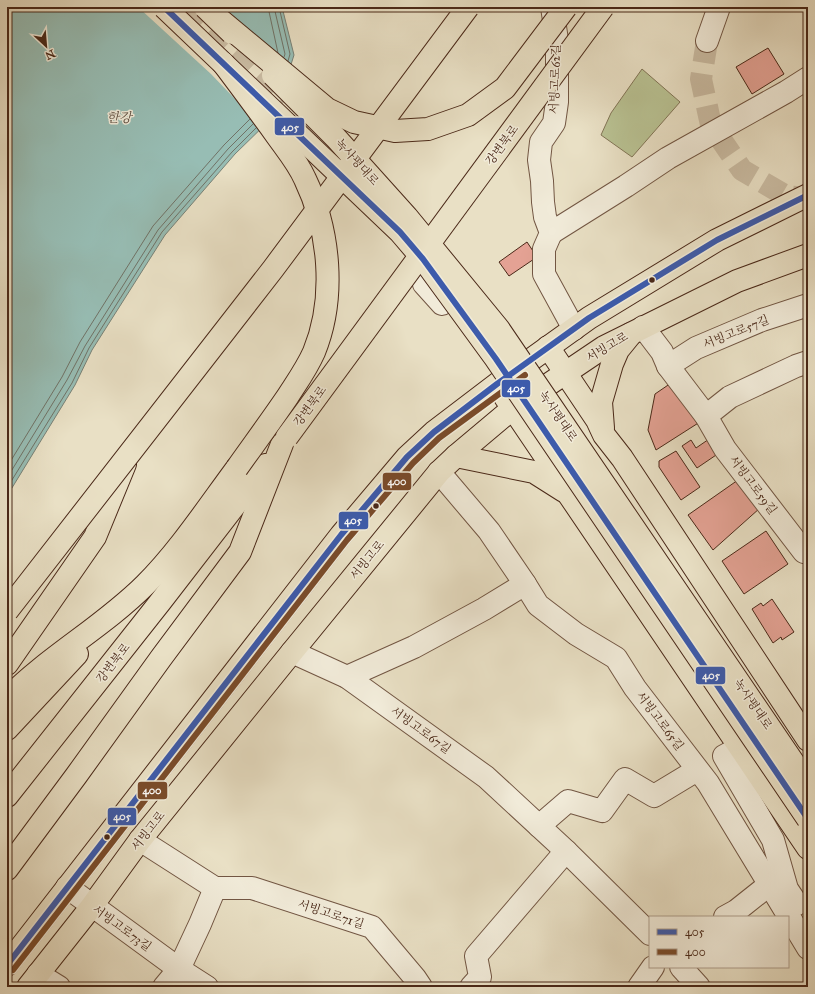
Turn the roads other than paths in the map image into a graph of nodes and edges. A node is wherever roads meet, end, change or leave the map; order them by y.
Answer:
1 (164, 7) edge
2 (468, 7) edge
3 (552, 7) edge
4 (566, 7) edge
5 (603, 7) edge
6 (719, 7) edge
7 (212, 13) edge
8 (707, 41) tunnel mouth
9 (223, 63) junction
10 (808, 78) edge
11 (808, 195) edge
12 (551, 233) junction
13 (808, 255) edge
14 (424, 284) dead end
15 (442, 304) dead end
16 (808, 305) edge
17 (574, 329) junction
18 (638, 329) junction
19 (548, 347) junction
20 (808, 362) edge
21 (668, 366) junction
22 (566, 373) junction
23 (497, 384) junction
24 (512, 409) junction
25 (706, 416) junction
26 (604, 435) junction
27 (284, 441) junction
28 (130, 454) junction
29 (456, 456) junction
30 (622, 458) junction
31 (439, 472) junction
32 (574, 490) junction
33 (804, 552) dead end
34 (525, 584) junction
35 (121, 607) junction
36 (7, 611) edge
37 (292, 652) junction
38 (7, 664) edge
39 (347, 677) junction
40 (7, 699) edge
41 (7, 729) edge
42 (808, 740) edge
43 (697, 770) junction
44 (808, 784) edge
45 (7, 796) edge
46 (808, 818) edge
47 (539, 826) junction
48 (140, 840) junction
49 (808, 848) edge
50 (566, 851) junction
51 (8, 868) edge
52 (770, 884) junction
53 (67, 887) junction
54 (215, 888) junction
55 (92, 906) junction
56 (727, 916) edge
57 (808, 922) edge
58 (649, 933) edge
59 (808, 948) edge
60 (7, 965) edge
61 (652, 968) edge
62 (682, 968) edge
63 (179, 969) junction
64 (33, 980) edge
65 (59, 987) edge
66 (164, 987) edge
67 (207, 987) edge
68 (421, 987) edge
69 (471, 987) edge
70 (639, 987) edge
71 (699, 987) edge

1 - 9 main road, 녹사평대로, bridge
2 - 28 main road, bridge
3 - 12 street, 서빙고로62길
4 - 7 main road, bridge
5 - 27 main road, 강변북로, bridge
6 - 8 street
7 - 44 main road, 녹사평대로, bridge
9 - 35 main road, bridge
9 - 46 main road, 녹사평대로, bridge
10 - 12 street
11 - 17 main road
12 - 17 street
13 - 18 main road, 서빙고로
14 - 15 street
16 - 21 street, 서빙고로57길
17 - 19 main road
18 - 21 street, 서빙고로59길
18 - 22 main road, 서빙고로
18 - 26 main road
19 - 22 main road
19 - 23 main road
20 - 25 street
21 - 25 street, 서빙고로59길
22 - 24 main road, 서빙고로
22 - 26 main road
23 - 24 main road
23 - 53 main road
24 - 29 main road, 서빙고로
24 - 32 main road
25 - 33 street, 서빙고로59길
26 - 30 main road
27 - 45 main road, 강변북로
27 - 51 main road
28 - 36 main road, bridge
28 - 38 main road
29 - 31 main road, 서빙고로
29 - 32 main road
30 - 32 main road
30 - 42 main road
31 - 34 street, 서빙고로65길
31 - 37 main road, 서빙고로
32 - 49 main road
32 - 57 street
34 - 39 street
34 - 43 street, 서빙고로65길
35 - 40 main road
35 - 41 main road
37 - 39 street, 서빙고로67길
37 - 48 main road, 서빙고로
39 - 47 street, 서빙고로67길
43 - 47 street
43 - 52 street, 서빙고로65길
47 - 50 street, 서빙고로67길
48 - 54 street
48 - 55 main road, 서빙고로
50 - 58 street, 서빙고로67길
50 - 69 street
52 - 56 street
52 - 59 street, 서빙고로65길
53 - 55 street, 서빙고로73길
53 - 60 main road
54 - 63 street
54 - 68 street, 서빙고로71길
55 - 63 street, 서빙고로73길
55 - 64 main road, 서빙고로
61 - 70 street
62 - 71 street
63 - 66 street
63 - 67 street, 서빙고로73길
64 - 65 street

